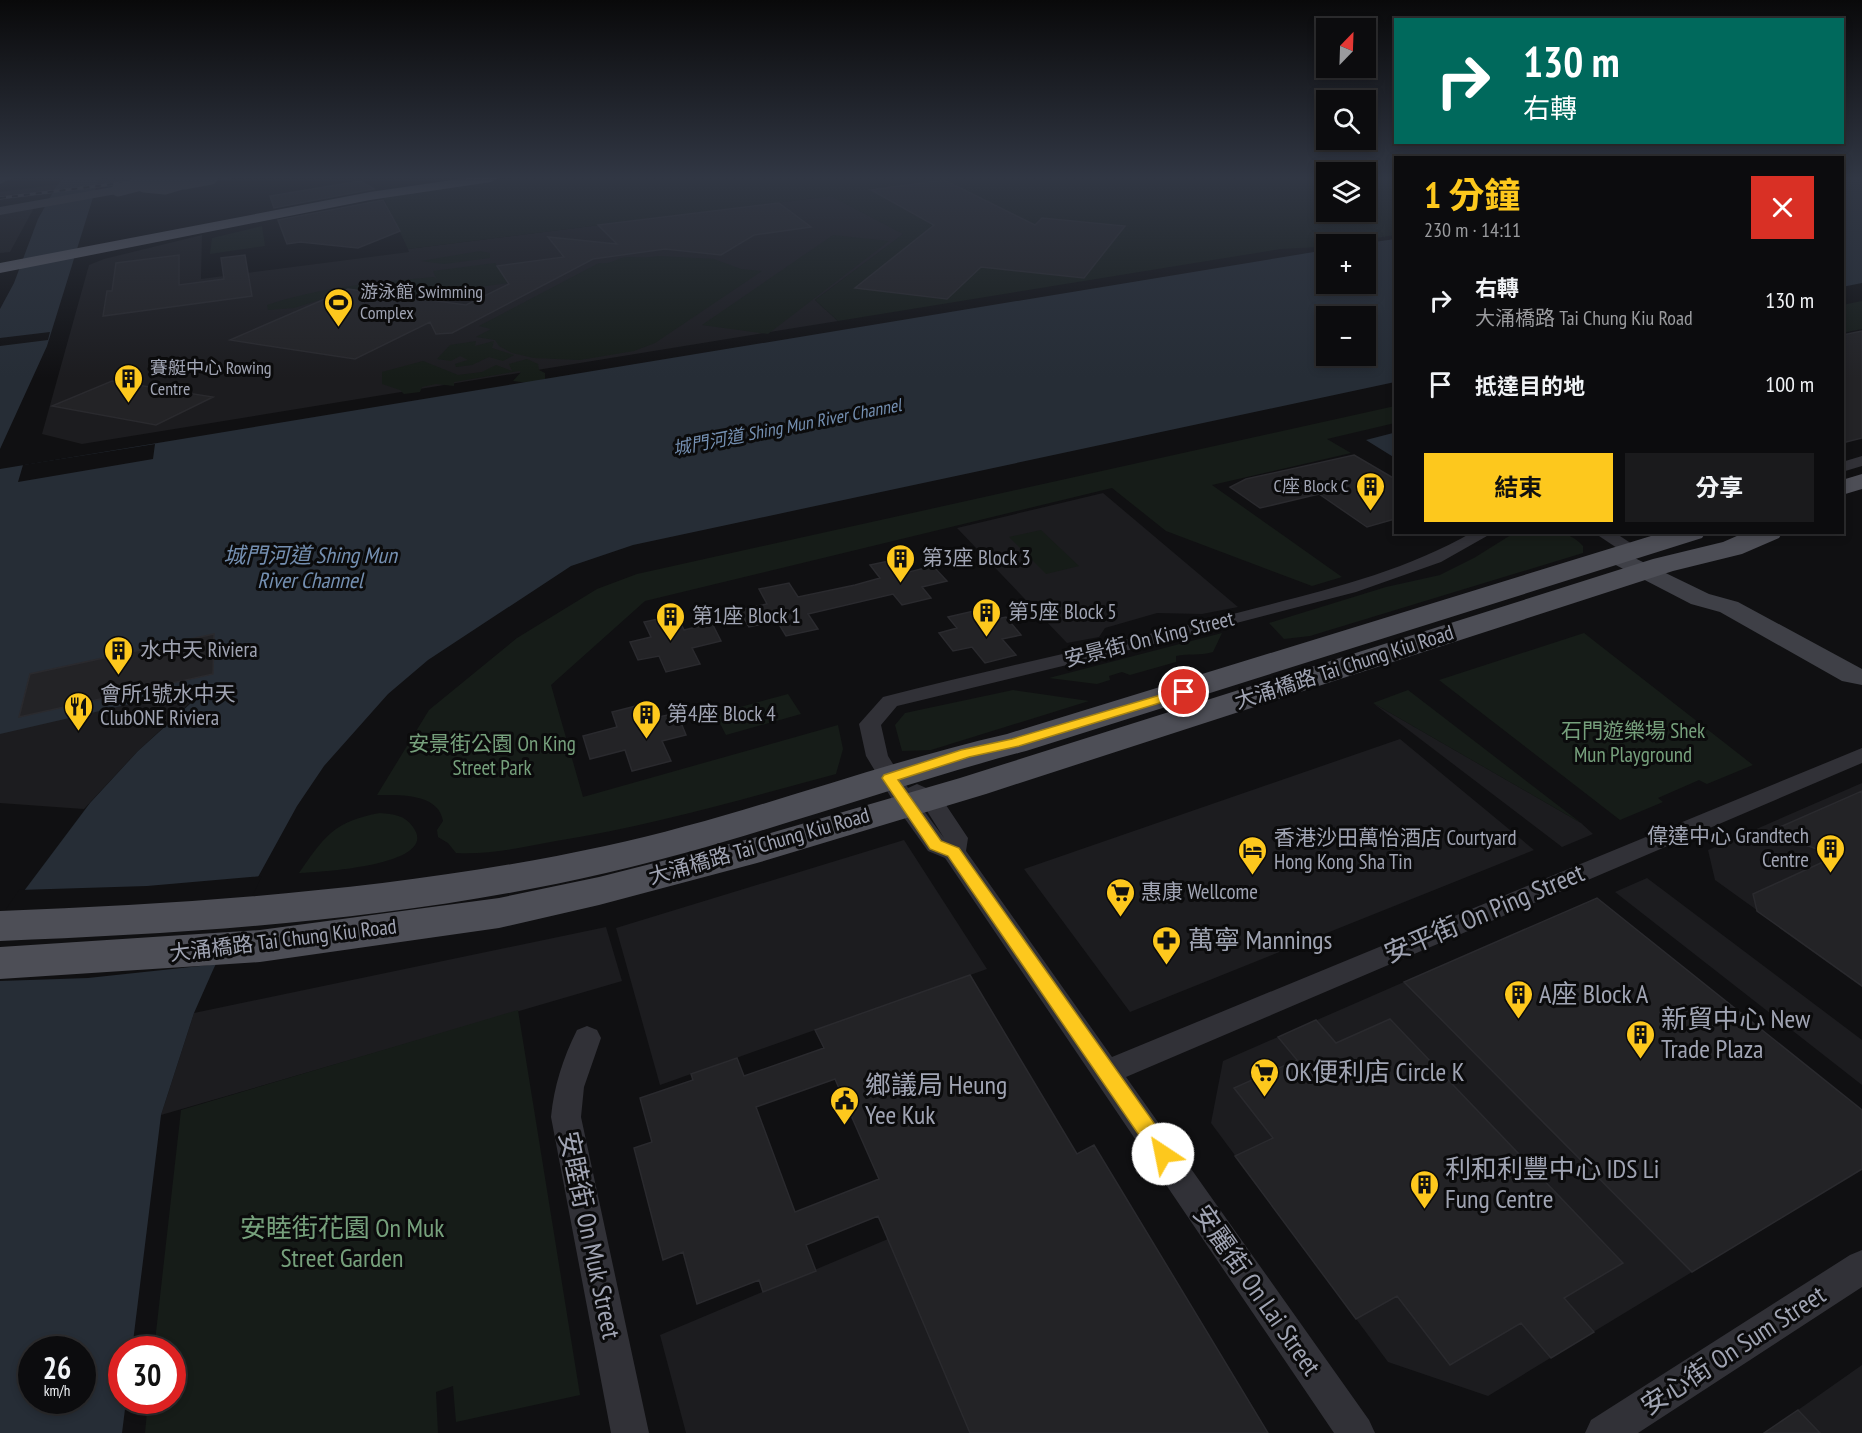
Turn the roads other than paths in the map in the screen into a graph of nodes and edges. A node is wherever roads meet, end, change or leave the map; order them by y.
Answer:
1 (106, 245) edge
2 (112, 245) edge
3 (82, 250) junction
4 (0, 257) edge
5 (8, 268) edge
6 (1862, 461) edge
7 (1844, 466) edge
8 (1862, 482) edge
9 (1844, 487) edge
10 (1862, 504) edge
11 (1844, 509) edge
12 (1483, 534) edge
13 (1688, 534) edge
14 (1765, 534) edge
15 (1732, 548) junction
16 (1631, 555) edge
17 (1689, 578) junction
18 (1730, 607) junction
19 (1859, 679) edge
20 (1862, 754) edge
21 (908, 794) junction
22 (0, 926) edge
23 (267, 928) junction
24 (0, 963) edge
25 (587, 1038) dead end
26 (1107, 1072) junction
27 (1862, 1267) edge
28 (630, 1433) edge
29 (1356, 1433) edge
30 (1604, 1433) edge

1 - 3 highway
2 - 3 highway
3 - 4 highway
3 - 5 highway
6 - 7 street
8 - 9 main road
10 - 11 main road
12 - 21 street, 安景街 On King Street
13 - 16 main road, 大涌橋路 Tai Chung Kiu Road
14 - 15 main road, 大涌橋路 Tai Chung Kiu Road
15 - 16 main road, 大涌橋路 Tai Chung Kiu Road
15 - 17 main road
16 - 17 street
16 - 18 street
16 - 21 main road, 大涌橋路 Tai Chung Kiu Road
16 - 21 main road, 大涌橋路 Tai Chung Kiu Road
17 - 18 street
18 - 19 street
20 - 26 street, 安平街 On Ping Street
21 - 23 main road, 大涌橋路 Tai Chung Kiu Road
21 - 26 street, 安麗街 On Lai Street
22 - 23 main road, 大涌橋路 Tai Chung Kiu Road
23 - 24 main road, 大涌橋路 Tai Chung Kiu Road
25 - 28 street, 安睦街 On Muk Street
26 - 29 street, 安麗街 On Lai Street
27 - 30 street, 安心街 On Sum Street

